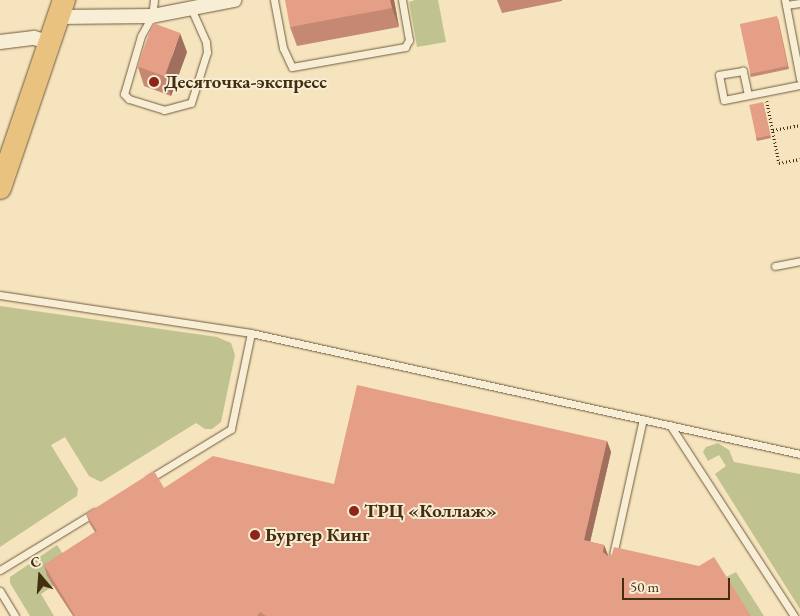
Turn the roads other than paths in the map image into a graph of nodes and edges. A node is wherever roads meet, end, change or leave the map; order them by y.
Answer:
1 (154, 0) edge
2 (234, 0) edge
3 (274, 0) edge
4 (402, 0) edge
5 (785, 3) edge
6 (800, 3) edge
7 (191, 8) junction
8 (61, 9) edge
9 (152, 16) junction
10 (0, 42) edge
11 (50, 42) junction
12 (800, 79) edge
13 (800, 85) edge
14 (748, 95) junction
15 (0, 188) edge
16 (800, 262) edge
17 (775, 266) dead end
18 (0, 295) edge
19 (251, 333) junction
20 (643, 419) junction
21 (670, 425) junction
22 (800, 454) edge
23 (140, 484) edge
24 (99, 510) edge
25 (612, 561) edge
26 (0, 570) edge
27 (0, 591) edge
28 (15, 616) edge
29 (794, 616) edge

1 - 9 lane
2 - 7 street
3 - 4 lane
5 - 6 lane
5 - 12 lane
7 - 9 street
7 - 9 lane
8 - 9 street
8 - 11 highway
10 - 11 street
11 - 15 highway
13 - 14 lane
14 - 14 lane
16 - 17 lane
18 - 19 lane
19 - 20 lane
19 - 23 lane
20 - 21 lane
20 - 25 lane
21 - 22 lane
21 - 29 lane
24 - 26 lane
27 - 28 lane

